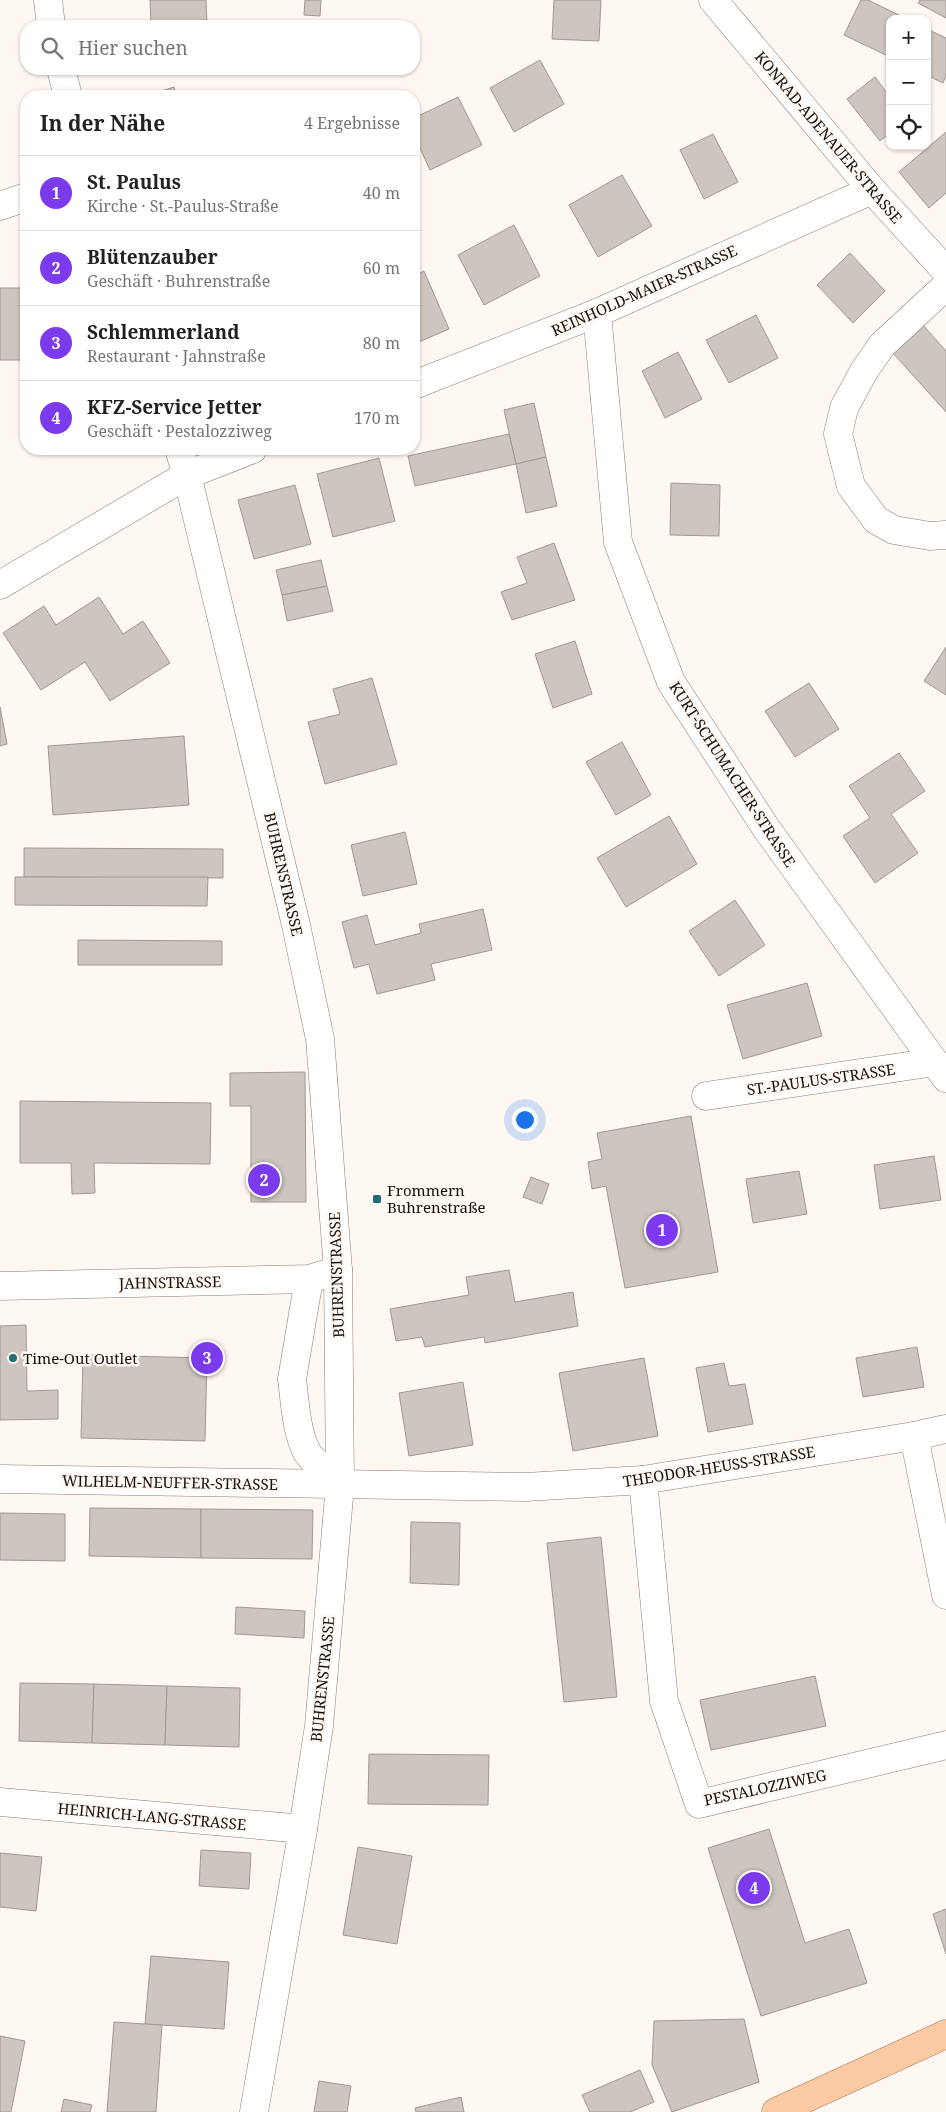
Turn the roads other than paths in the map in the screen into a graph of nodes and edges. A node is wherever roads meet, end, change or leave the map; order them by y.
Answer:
1 (48, 0) edge
2 (713, 0) edge
3 (50, 20) edge
4 (63, 75) edge
5 (66, 90) edge
6 (872, 190) junction
7 (20, 199) edge
8 (0, 206) edge
9 (946, 272) edge
10 (946, 286) edge
11 (597, 313) junction
12 (420, 383) edge
13 (181, 455) edge
14 (238, 455) edge
15 (187, 475) junction
16 (946, 535) edge
17 (0, 585) edge
18 (941, 1070) edge
19 (706, 1096) dead end
20 (338, 1270) junction
21 (309, 1279) junction
22 (0, 1286) edge
23 (946, 1429) edge
24 (914, 1436) junction
25 (0, 1480) edge
26 (643, 1480) junction
27 (340, 1485) junction
28 (946, 1595) edge
29 (946, 1745) edge
30 (0, 1802) edge
31 (303, 1829) junction
32 (946, 2034) edge
33 (254, 2112) edge
34 (776, 2112) edge

1 - 3 street
2 - 6 street, KONRAD-ADENAUER-STRASSE
4 - 5 street
6 - 9 street, KONRAD-ADENAUER-STRASSE
6 - 11 street, REINHOLD-MAIER-STRASSE
7 - 8 street
10 - 16 street
11 - 12 street, REINHOLD-MAIER-STRASSE
11 - 18 street, KURT-SCHUMACHER-STRASSE
13 - 15 street, BUHRENSTRASSE
14 - 15 street
15 - 17 street
15 - 20 street, BUHRENSTRASSE
18 - 19 street, ST.-PAULUS-STRASSE
20 - 21 street, JAHNSTRASSE
20 - 27 street, BUHRENSTRASSE
21 - 22 street, JAHNSTRASSE
21 - 27 street
23 - 24 street, THEODOR-HEUSS-STRASSE
24 - 26 street, THEODOR-HEUSS-STRASSE
24 - 28 street
25 - 27 street, WILHELM-NEUFFER-STRASSE
26 - 27 street, THEODOR-HEUSS-STRASSE
26 - 29 street, PESTALOZZIWEG
27 - 31 street, BUHRENSTRASSE
30 - 31 street, HEINRICH-LANG-STRASSE
31 - 33 street, BUHRENSTRASSE
32 - 34 main road

